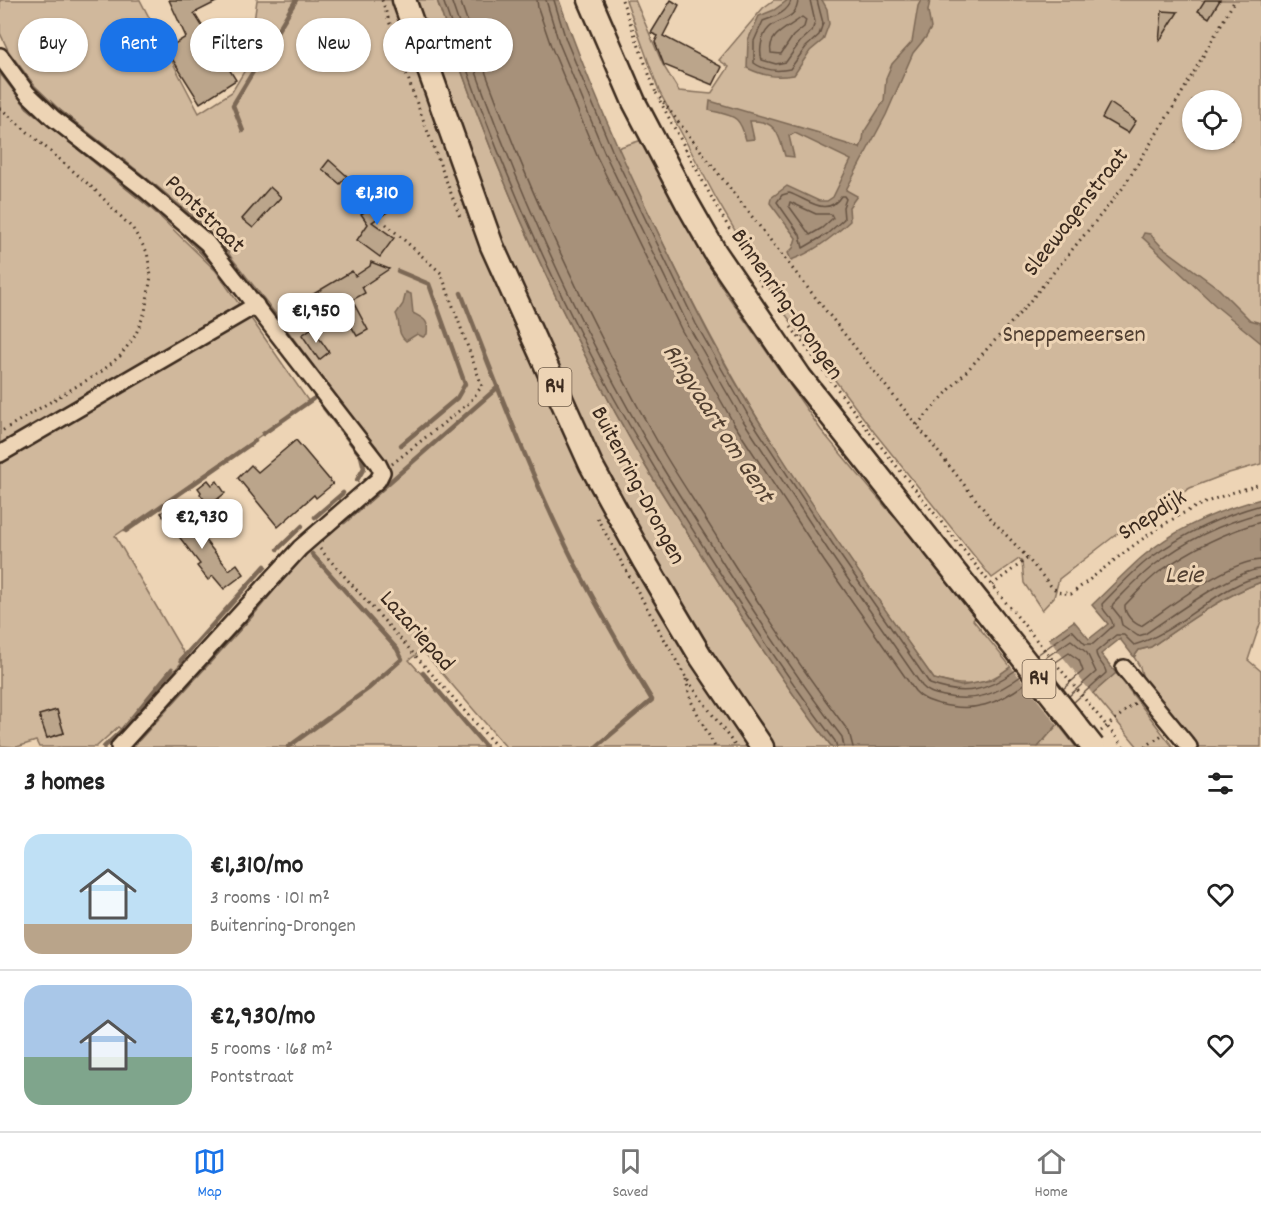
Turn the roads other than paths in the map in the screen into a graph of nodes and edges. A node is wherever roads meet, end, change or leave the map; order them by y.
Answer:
1 (404, 0) edge
2 (591, 2) edge
3 (0, 56) edge
4 (256, 305) junction
5 (0, 454) edge
6 (1124, 668) dead end
7 (1095, 740) edge
8 (119, 747) edge
9 (762, 747) edge
10 (1189, 747) edge

1 - 9 highway, Buitenring-Drongen / R4
2 - 7 highway, Binnenring-Drongen / R4, bridge
3 - 4 street, Pontstraat
4 - 5 street
4 - 8 street, Pontstraat
6 - 10 street

